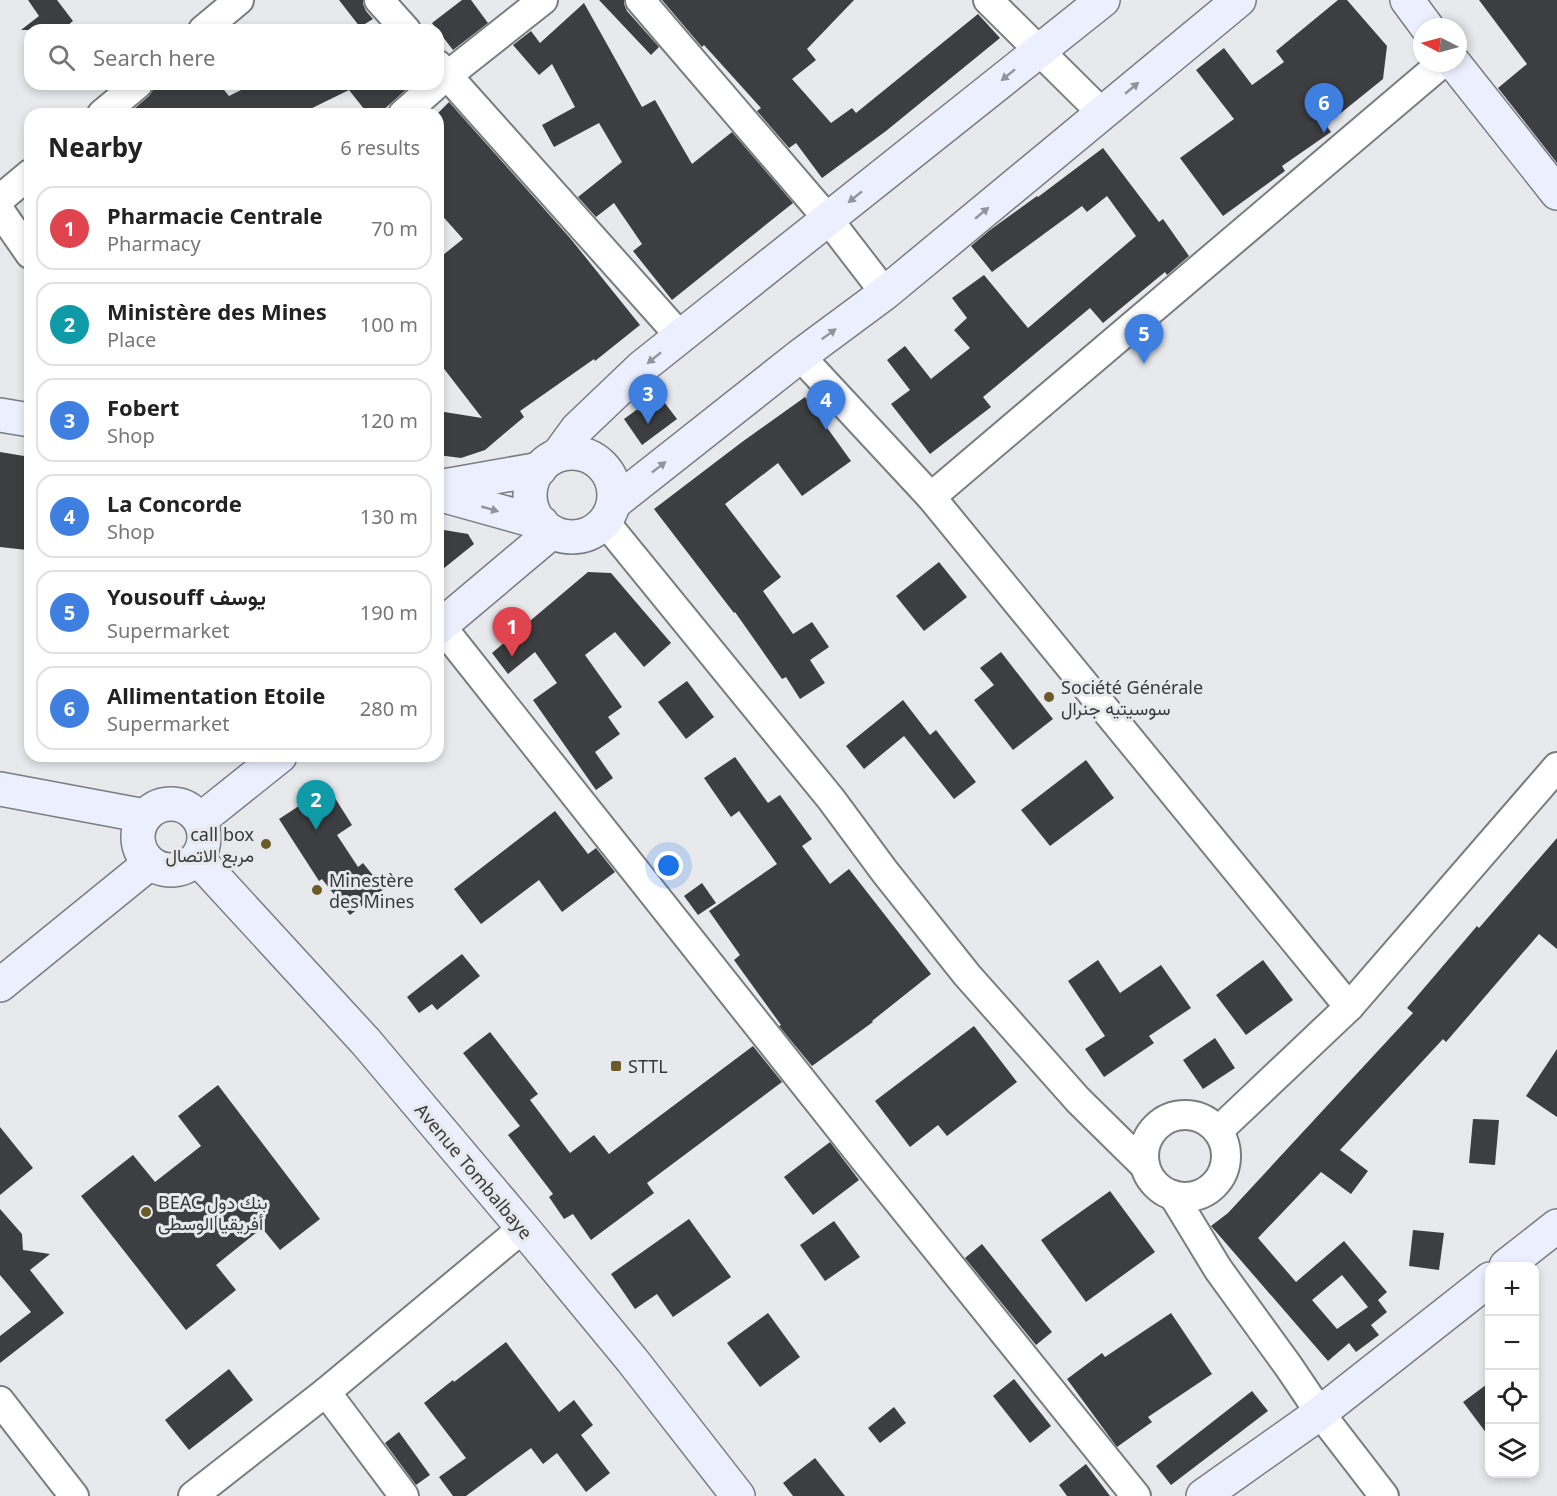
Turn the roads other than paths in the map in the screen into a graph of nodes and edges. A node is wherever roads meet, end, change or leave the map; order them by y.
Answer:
1 (239, 0) edge
2 (379, 0) edge
3 (543, 0) edge
4 (640, 0) edge
5 (988, 0) edge
6 (1103, 0) edge
7 (1239, 0) edge
8 (1407, 0) edge
9 (1420, 18) edge
10 (210, 24) edge
11 (401, 24) edge
12 (1038, 51) junction
13 (1431, 72) edge
14 (1461, 72) edge
15 (444, 74) edge
16 (444, 81) edge
17 (131, 90) edge
18 (427, 90) edge
19 (109, 108) edge
20 (409, 108) edge
21 (1102, 113) junction
22 (24, 179) edge
23 (1557, 193) edge
24 (0, 199) edge
25 (0, 211) edge
26 (828, 219) junction
27 (24, 245) edge
28 (885, 293) junction
29 (680, 336) junction
30 (800, 356) junction
31 (0, 415) edge
32 (24, 419) edge
33 (549, 462) junction
34 (444, 486) edge
35 (444, 496) edge
36 (931, 497) junction
37 (609, 513) junction
38 (547, 528) junction
39 (444, 623) edge
40 (444, 632) edge
41 (272, 762) edge
42 (1557, 767) edge
43 (0, 789) edge
44 (145, 816) junction
45 (200, 820) junction
46 (197, 858) junction
47 (150, 863) junction
48 (0, 985) edge
49 (1349, 1007) junction
50 (1218, 1131) junction
51 (1145, 1166) junction
52 (1173, 1195) junction
53 (1557, 1226) edge
54 (523, 1228) junction
55 (1511, 1262) edge
56 (1485, 1283) edge
57 (326, 1392) junction
58 (0, 1401) edge
59 (1320, 1413) junction
60 (74, 1496) edge
61 (193, 1496) edge
62 (404, 1496) edge
63 (738, 1496) edge
64 (1136, 1496) edge
65 (1203, 1496) edge
66 (1384, 1496) edge

1 - 10 street
2 - 11 street
3 - 15 street
4 - 26 street
5 - 12 street
6 - 12 street
21 -> 7 street
8 - 9 street
12 - 21 street
12 -> 26 street
13 - 36 street
14 - 23 street
16 - 29 street
17 - 19 street
18 - 20 street
28 -> 21 street
22 - 24 street
25 - 27 street
26 - 28 street
26 - 29 street
30 -> 28 street
29 -> 33 street
30 - 36 street
37 -> 30 street
31 - 32 street
33 - 34 street
33 - 37 street
33 - 38 street
35 -> 38 street
36 - 49 street
37 - 38 street
37 - 51 street
38 - 39 street
40 - 64 street
41 - 45 street
42 - 49 street
43 - 44 street
44 - 45 street
44 - 47 street
45 - 46 street
46 - 47 street
46 - 54 street, Avenue Tombalbaye
47 - 48 street
49 - 50 street
50 - 51 street
50 - 52 street
51 - 52 street
52 - 59 street
53 - 55 street
54 - 57 street
54 - 63 street, Avenue Tombalbaye
56 - 59 street
57 - 61 street
57 - 62 street
58 - 60 street
59 - 65 street
59 - 66 street

